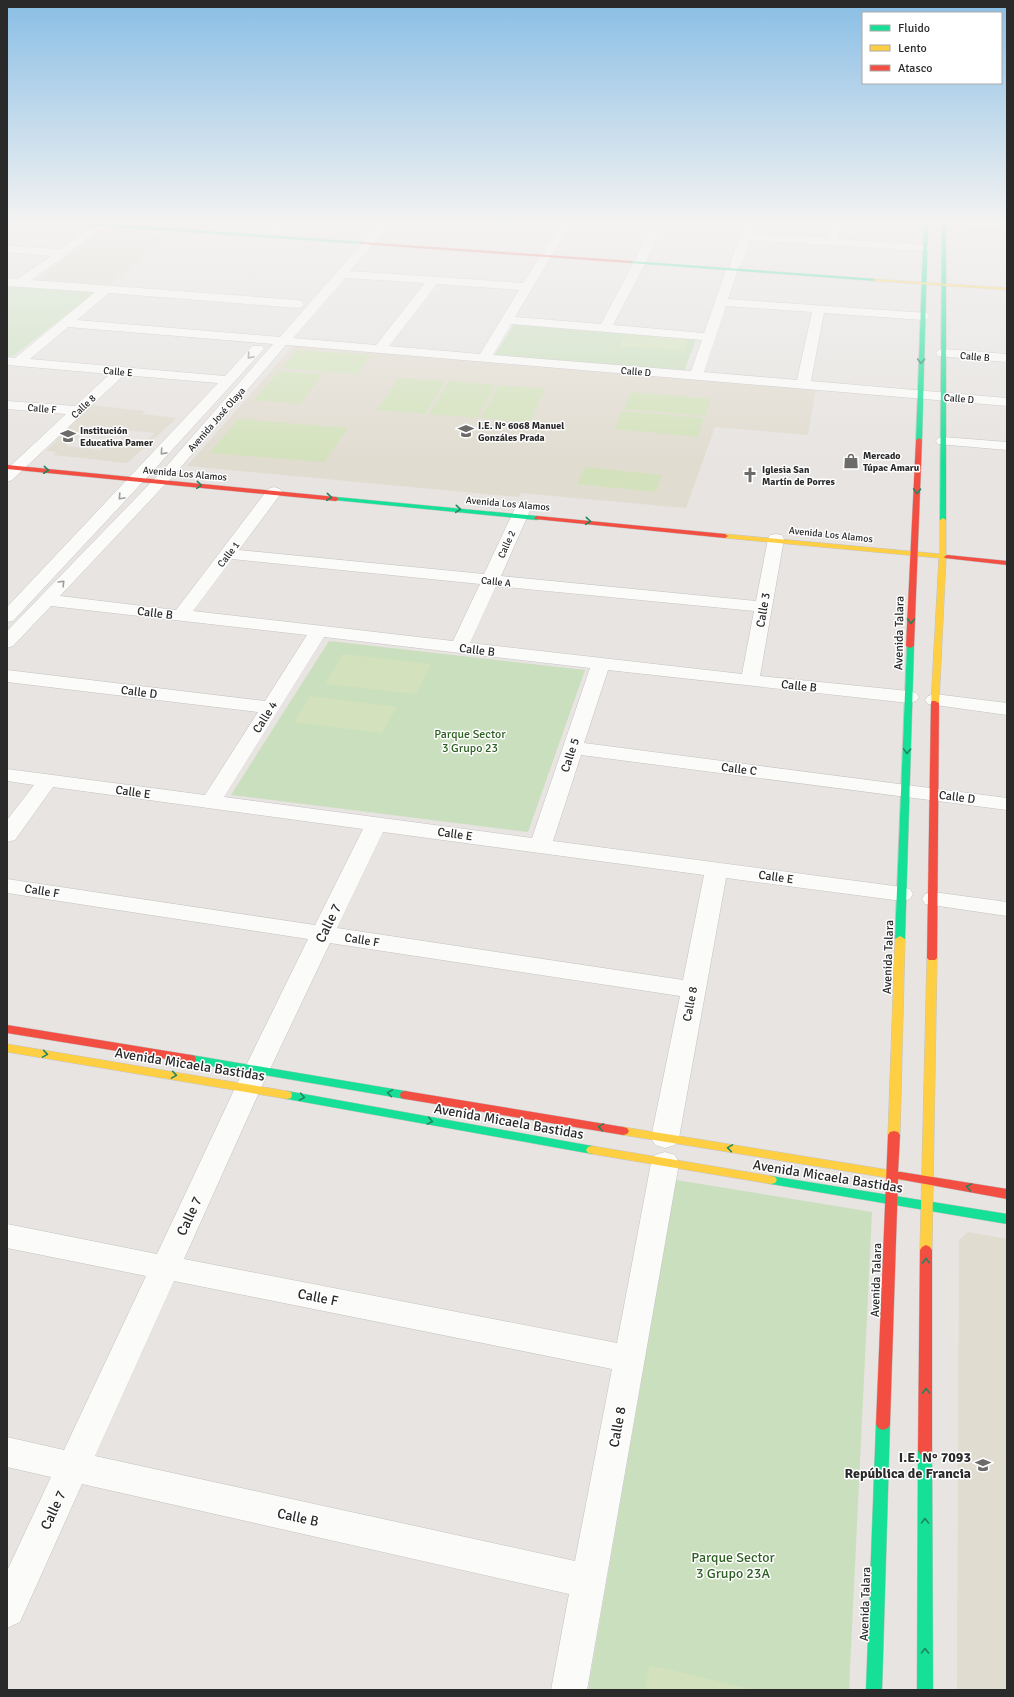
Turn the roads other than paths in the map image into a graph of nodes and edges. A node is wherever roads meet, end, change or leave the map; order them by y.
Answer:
1 (90, 303) edge
2 (287, 303) edge
3 (316, 303) edge
4 (415, 303) edge
5 (517, 303) edge
6 (618, 303) edge
7 (721, 303) edge
8 (740, 303) edge
9 (923, 303) edge
10 (943, 303) edge
11 (298, 304) joint
12 (819, 308) junction
13 (289, 314) dead end
14 (923, 316) junction
15 (507, 320) junction
16 (65, 323) junction
17 (605, 328) junction
18 (274, 330) dead end
19 (710, 337) junction
20 (265, 340) junction
21 (283, 341) junction
22 (380, 349) junction
23 (943, 353) junction
24 (484, 358) junction
25 (1007, 358) edge
26 (12, 361) edge
27 (121, 371) junction
28 (696, 376) junction
29 (228, 380) junction
30 (803, 385) junction
31 (920, 395) junction
32 (944, 396) junction
33 (1007, 402) edge
34 (7, 405) edge
35 (78, 411) junction
36 (943, 441) junction
37 (1007, 446) edge
38 (19, 464) edge
39 (139, 472) junction
40 (170, 475) junction
41 (274, 492) junction
42 (523, 508) junction
43 (776, 540) junction
44 (229, 554) junction
45 (913, 554) junction
46 (943, 556) junction
47 (1007, 563) edge
48 (490, 580) junction
49 (16, 598) edge
50 (46, 600) junction
51 (763, 607) junction
52 (180, 616) junction
53 (7, 617) edge
54 (318, 632) junction
55 (7, 642) edge
56 (459, 648) junction
57 (601, 664) junction
58 (7, 676) edge
59 (750, 681) junction
60 (909, 697) junction
61 (935, 700) junction
62 (270, 708) junction
63 (1007, 709) edge
64 (573, 748) junction
65 (7, 775) edge
66 (48, 780) junction
67 (906, 791) junction
68 (934, 795) junction
69 (210, 802) junction
70 (1007, 804) edge
71 (376, 824) junction
72 (7, 835) edge
73 (540, 846) junction
74 (716, 869) junction
75 (7, 886) edge
76 (902, 894) junction
77 (933, 899) junction
78 (1007, 909) edge
79 (323, 934) junction
80 (693, 990) junction
81 (7, 1029) edge
82 (7, 1048) edge
83 (252, 1079) junction
84 (665, 1150) junction
85 (892, 1175) junction
86 (926, 1180) junction
87 (1007, 1194) edge
88 (891, 1200) junction
89 (926, 1206) junction
90 (1007, 1219) edge
91 (7, 1236) edge
92 (165, 1267) junction
93 (629, 1359) junction
94 (7, 1452) edge
95 (73, 1467) junction
96 (589, 1581) junction
97 (7, 1610) edge
98 (569, 1690) edge
99 (874, 1690) edge
100 (925, 1690) edge

1 - 16 street
2 - 11 street
3 - 21 street, Avenida José Olaya
4 - 22 street
5 - 15 street
6 - 17 street
7 - 19 street
8 - 12 street
9 - 14 street, Avenida Talara
10 - 23 street
11 - 13 street, Avenida José Olaya
12 - 14 street
12 - 30 street
14 -> 31 street, Avenida Talara
15 - 17 street
15 - 24 street
16 - 20 street
16 - 26 street
17 - 19 street
18 - 20 street, Avenida José Olaya
19 - 28 street
20 - 21 street, Calle D
20 -> 29 street, Avenida José Olaya
21 - 22 street, Calle D
21 - 40 street, Avenida José Olaya
22 - 24 street, Calle D
23 - 25 street, Calle B
23 - 32 street
24 - 28 street, Calle D
26 - 27 street, Calle E
27 - 29 street, Calle E
27 - 35 street, Calle 8
28 - 30 street, Calle D
29 -> 39 street, Avenida José Olaya
30 - 31 street, Calle D
31 - 32 street, Calle D
31 -> 45 street, Avenida Talara
32 - 33 street, Calle D
32 - 36 street
34 - 35 street, Calle F
35 - 38 street, Calle 8
36 - 37 street
36 - 46 street
38 -> 39 street, Avenida Los Alamos
39 - 40 street, Avenida Los Alamos
39 - 40 street, Avenida Los Alamos
39 -> 49 street, Avenida José Olaya
40 -> 41 street, Avenida Los Alamos
50 -> 40 street, Avenida José Olaya
41 -> 42 street, Avenida Los Alamos
41 - 44 street, Calle 1
42 -> 43 street, Avenida Los Alamos
42 - 48 street, Calle 2
43 - 45 street, Avenida Los Alamos
43 - 51 street, Calle 3
44 - 48 street, Calle A
44 - 52 street, Calle 1
45 - 46 street, Avenida Los Alamos
45 -> 60 street, Avenida Talara
46 - 47 street, Avenida Los Alamos
46 - 61 street
48 - 51 street, Calle A
48 - 56 street, Calle 2
49 - 53 street, Avenida José Olaya
50 - 52 street, Calle B
50 - 55 street, Avenida José Olaya
51 - 59 street, Calle 3
52 - 54 street, Calle B
54 - 56 street, Calle B
54 - 62 street, Calle 4
56 - 57 street, Calle B
57 - 59 street, Calle B
57 - 64 street, Calle 5
58 - 62 street, Calle D
59 - 60 street, Calle B
60 -> 67 street, Avenida Talara
61 - 63 street
61 - 68 street
62 - 69 street, Calle 4
64 - 67 street, Calle C
64 - 73 street, Calle 5
65 - 66 street, Calle E
66 - 69 street, Calle E
66 - 72 street
67 - 68 street, Calle D
67 - 76 street, Avenida Talara
68 - 70 street, Calle D
68 - 77 street
69 - 71 street, Calle E
71 - 73 street, Calle E
71 - 79 street, Calle 7
73 - 74 street, Calle E
74 - 76 street, Calle E
74 - 80 street, Calle 8
75 - 79 street, Calle F
76 - 85 street, Avenida Talara
77 - 78 street
77 - 86 street
79 - 80 street, Calle F
79 - 83 street, Calle 7
80 - 84 street, Calle 8
81 - 83 street, Avenida Micaela Bastidas
82 -> 83 street, Avenida Micaela Bastidas
83 -> 84 street, Avenida Micaela Bastidas
84 -> 83 street, Avenida Micaela Bastidas
83 - 92 street, Calle 7
85 -> 84 street, Avenida Micaela Bastidas
84 - 88 street, Avenida Micaela Bastidas
84 - 93 street, Calle 8
85 - 86 street, Avenida Micaela Bastidas
85 - 88 street, Avenida Talara
87 -> 86 street, Avenida Micaela Bastidas
86 - 89 street
88 - 89 street, Avenida Micaela Bastidas
88 - 99 street, Avenida Talara
89 - 90 street, Avenida Micaela Bastidas
100 -> 89 street
91 - 92 street, Calle F
92 - 93 street, Calle F
92 - 95 street, Calle 7
93 - 96 street, Calle 8
94 - 95 street, Calle B
95 - 96 street, Calle B
95 - 97 street, Calle 7
96 - 98 street, Calle 8

